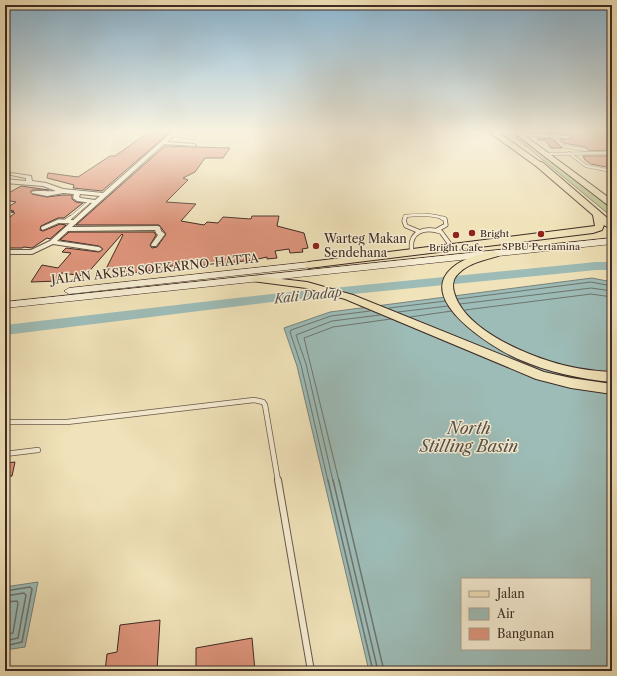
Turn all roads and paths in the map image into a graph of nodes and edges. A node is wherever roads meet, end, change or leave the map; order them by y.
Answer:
1 (140, 164) edge
2 (539, 164) edge
3 (559, 164) edge
4 (583, 164) edge
5 (612, 171) edge
6 (13, 174) dead end
7 (5, 181) edge
8 (28, 183) junction
9 (63, 191) junction
10 (34, 192) dead end
11 (77, 193) junction
12 (104, 195) junction
13 (89, 202) junction
14 (96, 202) junction
15 (612, 204) edge
16 (596, 214) junction
17 (66, 221) junction
18 (75, 222) junction
19 (610, 225) edge
20 (43, 228) dead end
21 (67, 229) junction
22 (436, 230) junction
23 (418, 231) junction
24 (612, 234) edge
25 (612, 241) edge
26 (52, 242) junction
27 (154, 244) dead end
28 (452, 247) junction
29 (99, 250) dead end
30 (492, 251) junction
31 (5, 252) edge
32 (412, 252) junction
33 (309, 265) junction
34 (256, 279) junction
35 (5, 298) edge
36 (5, 305) edge
37 (612, 378) edge
38 (612, 389) edge
39 (5, 422) edge
40 (38, 450) dead end
41 (5, 454) edge
42 (311, 671) edge

1 - 12 street
2 - 16 main road
3 - 15 main road
4 - 5 lane
6 - 8 street
7 - 8 street
8 - 9 street
9 - 10 street
9 - 11 street
11 - 12 street
11 - 13 street
12 - 14 street
13 - 14 street
13 - 17 lane
14 - 18 street
16 - 19 main road
16 - 28 main road
17 - 18 lane
17 - 20 lane
18 - 21 street
19 - 24 main road
21 - 26 street
21 - 27 street
22 - 23 lane
22 - 23 lane
22 - 28 lane
23 - 32 lane
24 - 30 main road
25 - 30 main road
26 - 29 street
26 - 31 street
28 - 32 main road
30 - 33 main road, JALAN AKSES SOEKARNO-HATTA
30 - 34 main road, JALAN AKSES SOEKARNO-HATTA
30 - 37 main road
32 - 33 main road
33 - 35 main road, JALAN AKSES SOEKARNO-HATTA
34 - 36 main road, JALAN AKSES SOEKARNO-HATTA
34 - 38 main road
39 - 42 lane
40 - 41 lane

